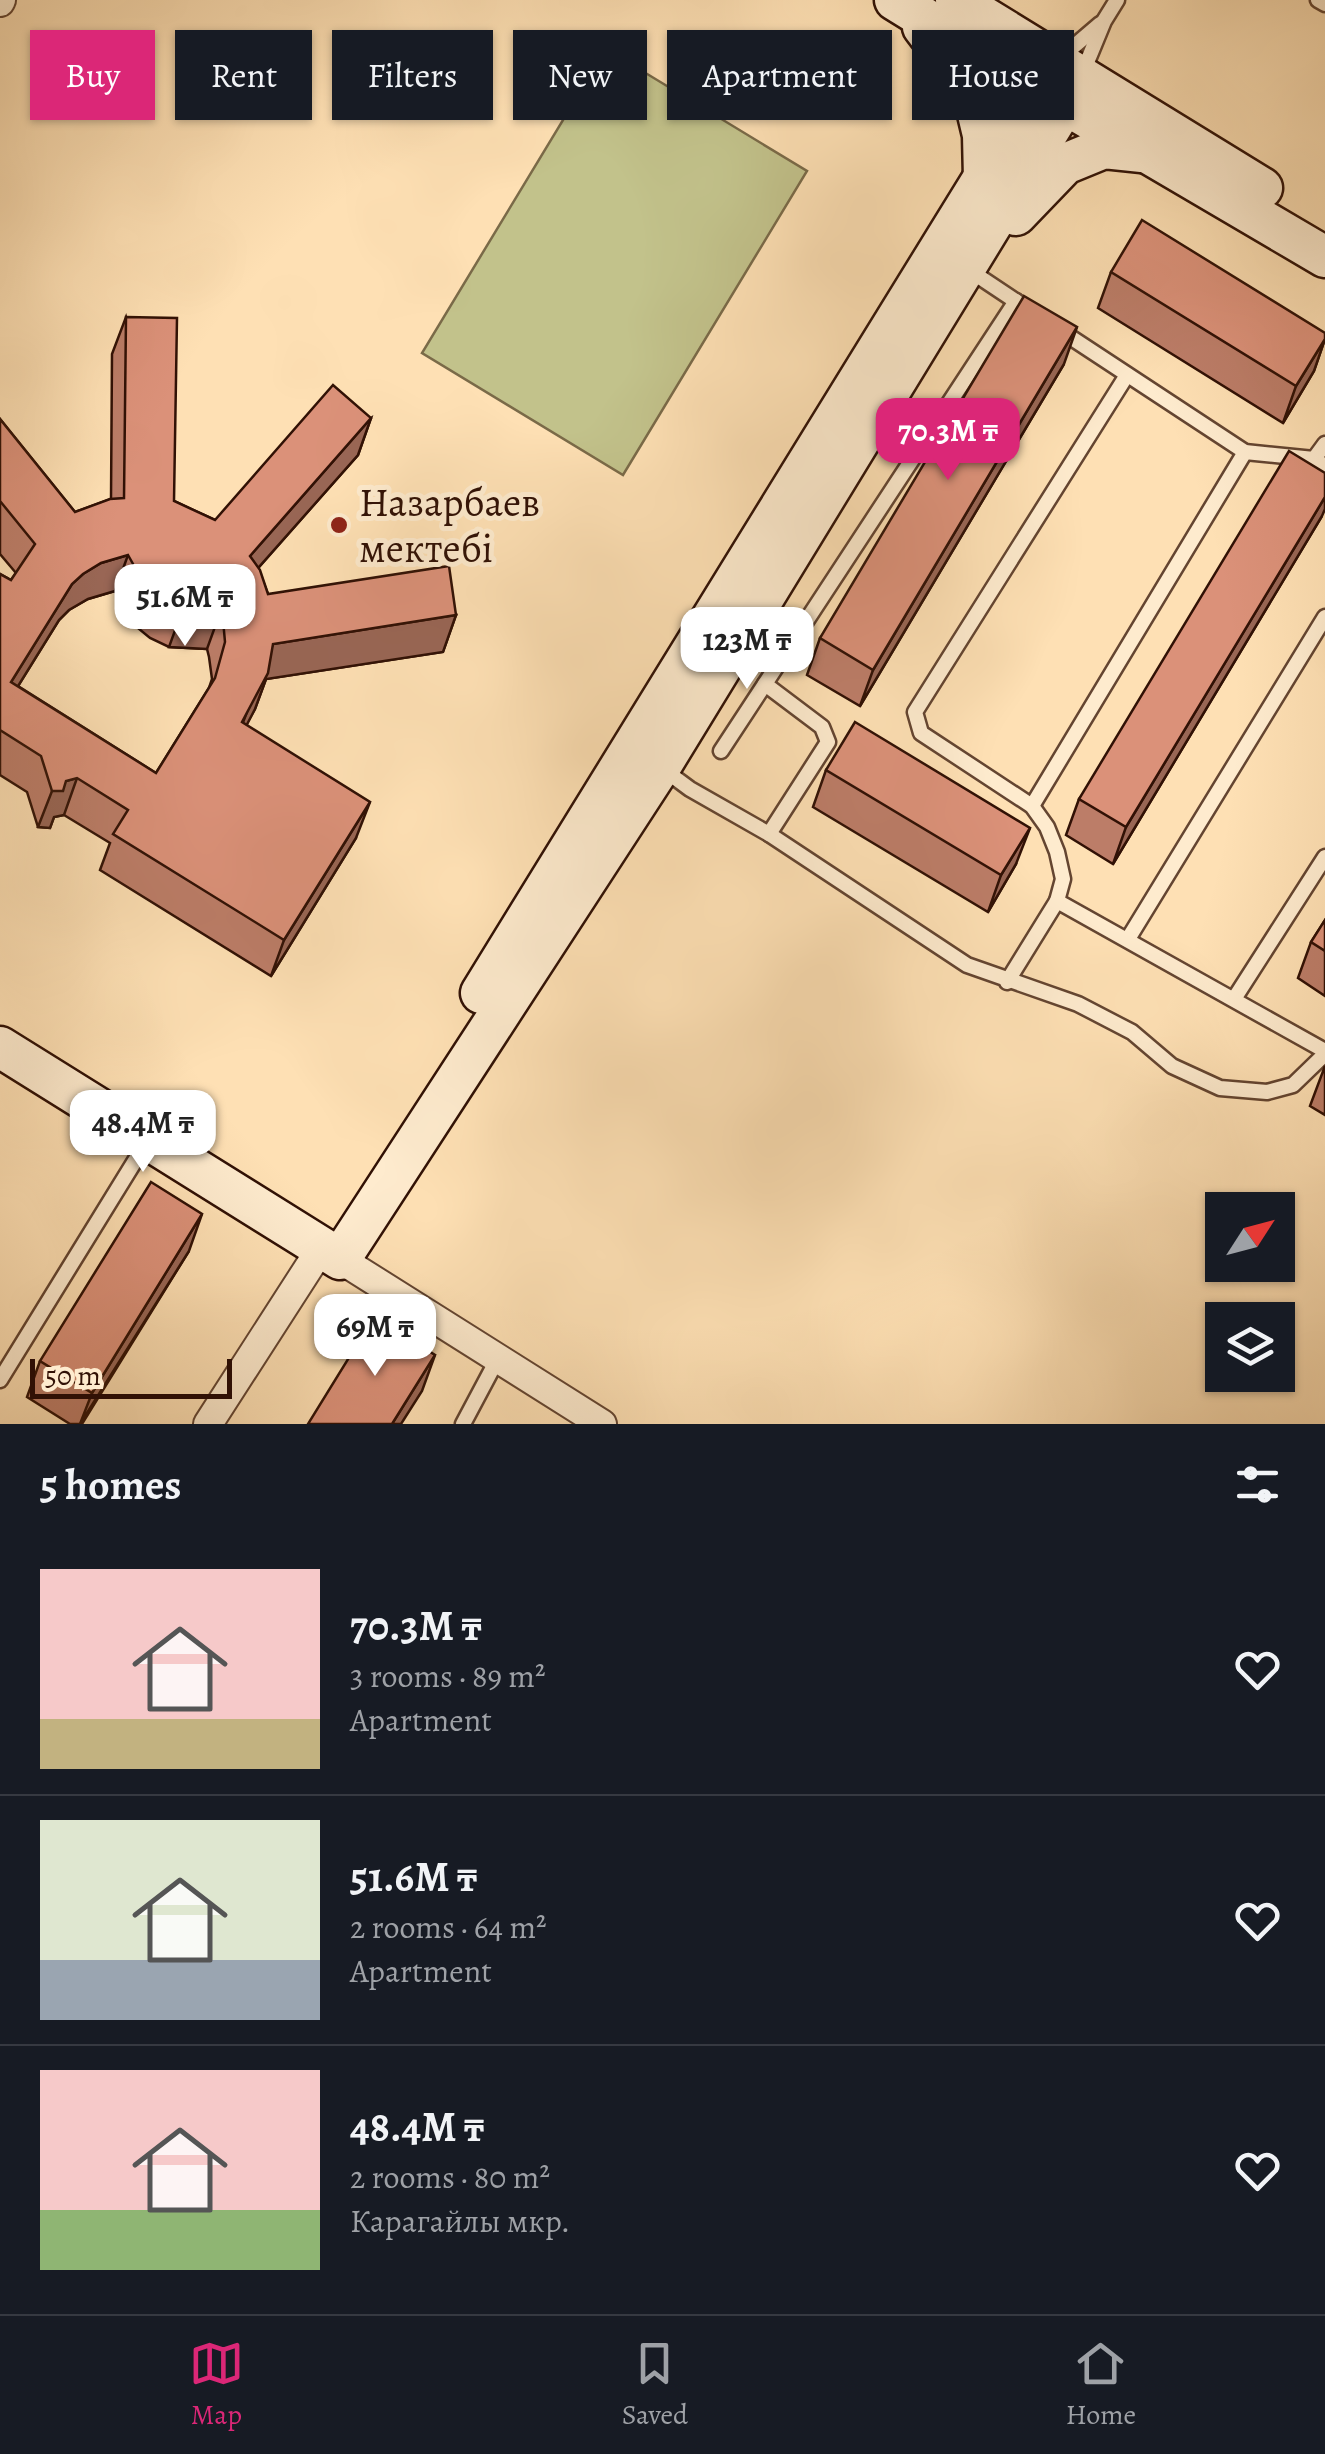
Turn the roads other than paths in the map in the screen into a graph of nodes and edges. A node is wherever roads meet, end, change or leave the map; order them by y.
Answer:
1 (1117, 0) edge
2 (1318, 0) edge
3 (967, 2) edge
4 (902, 4) edge
5 (1325, 4) edge
6 (1104, 21) junction
7 (954, 30) edge
8 (999, 30) edge
9 (1074, 63) edge
10 (1074, 63) edge
11 (1074, 91) edge
12 (1074, 94) edge
13 (1031, 120) edge
14 (1041, 120) edge
15 (1146, 152) junction
16 (984, 179) junction
17 (1325, 227) edge
18 (1325, 257) edge
19 (968, 260) junction
20 (1016, 302) junction
21 (1032, 312) edge
22 (1048, 322) edge
23 (1127, 375) junction
24 (1325, 444) edge
25 (1245, 452) junction
26 (1320, 463) edge
27 (1325, 617) edge
28 (764, 684) junction
29 (720, 751) dead end
30 (646, 760) junction
31 (1032, 806) junction
32 (769, 834) junction
33 (1325, 857) edge
34 (1057, 901) junction
35 (1128, 939) junction
36 (1008, 982) junction
37 (1234, 1000) junction
38 (0, 1047) edge
39 (1325, 1052) edge
40 (149, 1138) junction
41 (331, 1253) junction
42 (497, 1360) junction
43 (0, 1380) edge
44 (206, 1422) edge
45 (463, 1424) edge
46 (602, 1424) edge

1 - 6 lane
2 - 5 lane
3 - 8 street
4 - 7 street
4 - 16 street
6 - 9 lane
6 - 10 lane
11 - 17 street
12 - 15 street
13 - 16 street
14 - 19 street
15 - 18 street
15 - 19 street
16 - 30 street
19 - 20 lane
19 - 30 street
20 - 21 lane
20 - 28 lane
22 - 23 lane
23 - 25 lane
23 - 31 lane
24 - 26 lane
25 - 26 lane
25 - 31 lane
27 - 35 lane
28 - 29 lane
28 - 32 lane
30 - 32 lane
30 - 41 street
31 - 34 lane
32 - 36 lane
33 - 37 lane
34 - 35 lane
34 - 36 lane
35 - 37 lane
36 - 39 lane
37 - 39 lane
38 - 40 street
40 - 41 street
40 - 43 lane
41 - 42 street
41 - 44 street
42 - 45 lane
42 - 46 street

